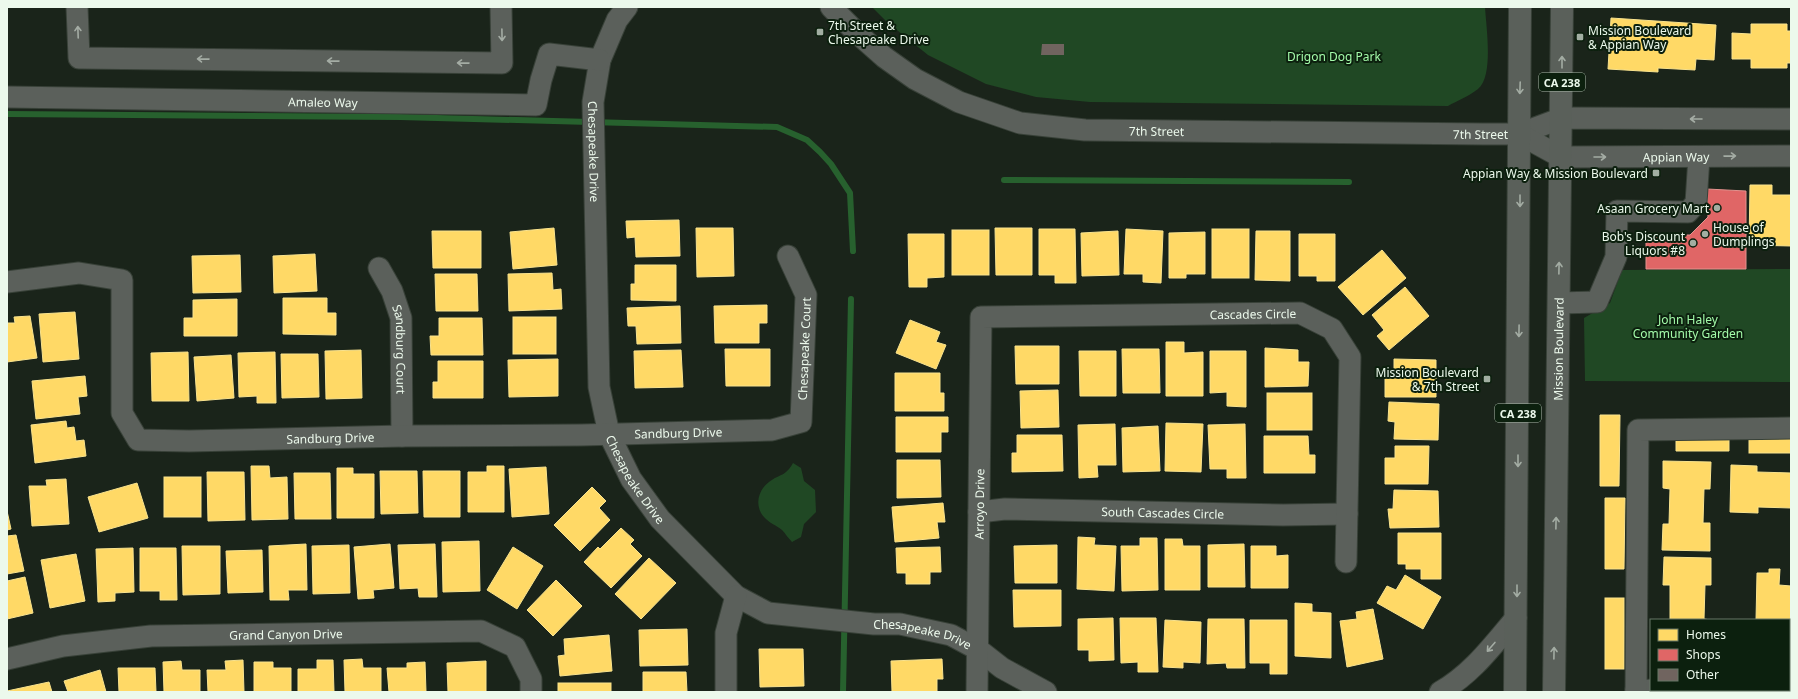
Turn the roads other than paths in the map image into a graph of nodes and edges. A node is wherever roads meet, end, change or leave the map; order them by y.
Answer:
1 (77, 7) edge
2 (501, 7) edge
3 (626, 7) edge
4 (832, 7) edge
5 (1520, 7) edge
6 (1562, 7) edge
7 (600, 60) junction
8 (7, 97) edge
9 (1562, 118) junction
10 (1791, 119) edge
11 (1519, 134) junction
12 (1699, 156) junction
13 (1791, 156) edge
14 (1561, 157) junction
15 (788, 256) dead end
16 (379, 268) dead end
17 (7, 282) edge
18 (1559, 303) junction
19 (981, 317) joint
20 (802, 422) joint
21 (1791, 428) edge
22 (609, 434) junction
23 (402, 436) junction
24 (979, 512) junction
25 (1347, 514) junction
26 (1346, 562) dead end
27 (736, 596) junction
28 (1516, 618) junction
29 (979, 650) junction
30 (7, 659) edge
31 (1636, 691) edge
32 (531, 692) edge
33 (726, 692) edge
34 (977, 692) edge
35 (1046, 692) edge
36 (1440, 692) edge
37 (1515, 692) edge
38 (1554, 692) edge
39 (1732, 692) edge

2 -> 1 street
3 - 7 street, Chesapeake Drive
4 - 11 street, 7th Street
5 -> 11 main road, CA 238
9 -> 6 main road, Mission Boulevard / CA 238
7 - 8 street, Amaleo Way
7 - 22 street, Chesapeake Drive
10 -> 9 street
9 - 11 street, 7th Street
9 - 14 main road, Mission Boulevard / CA 238
11 - 14 street, 7th Street
11 -> 28 main road, CA 238
12 -> 13 street, Appian Way
14 -> 12 street, Appian Way
12 - 18 street
18 -> 14 main road, Mission Boulevard / CA 238
15 - 20 street, Chesapeake Court
16 - 23 street, Sandburg Court
17 - 23 street, Sandburg Drive
38 -> 18 main road, Mission Boulevard / CA 238
19 - 24 street, Arroyo Drive
19 - 25 street, Cascades Circle
20 - 22 street, Sandburg Drive
21 - 31 street
22 - 23 street, Sandburg Drive
22 - 27 street, Chesapeake Drive
24 - 25 street, South Cascades Circle
24 - 29 street, Arroyo Drive
25 - 26 street, Cascades Circle
27 - 29 street, Chesapeake Drive
27 - 33 street
28 -> 36 street
28 - 37 main road, CA 238
29 - 34 street, Arroyo Drive
29 - 35 street, Chesapeake Drive
30 - 32 street, Grand Canyon Drive
31 - 39 street

